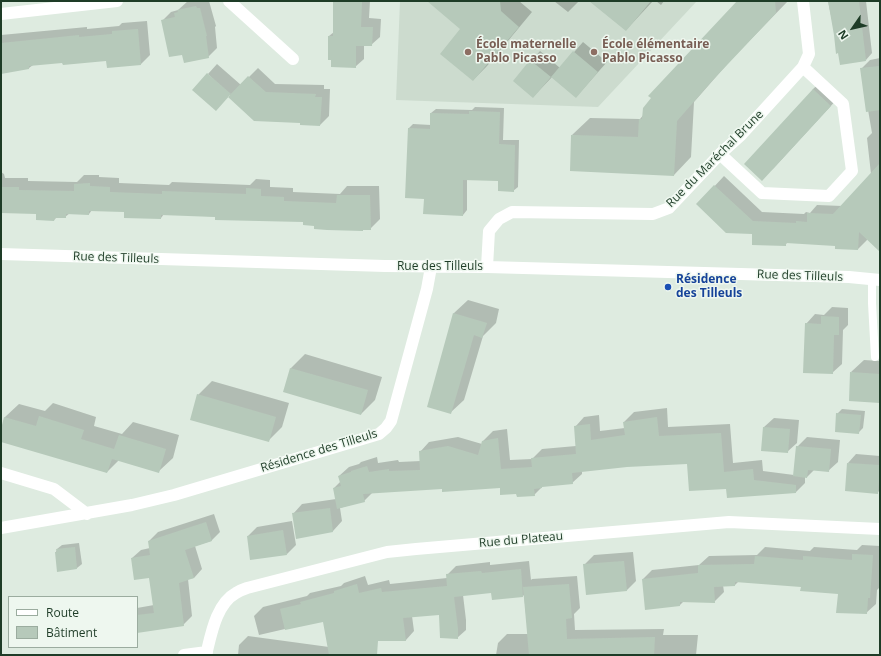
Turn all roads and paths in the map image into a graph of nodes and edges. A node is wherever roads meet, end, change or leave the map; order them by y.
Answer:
1 (117, 1) edge
2 (229, 1) edge
3 (803, 1) edge
4 (1, 14) edge
5 (293, 59) dead end
6 (803, 67) junction
7 (720, 154) junction
8 (1, 254) edge
9 (431, 267) junction
10 (487, 267) junction
11 (878, 280) edge
12 (876, 357) dead end
13 (1, 473) edge
14 (88, 514) junction
15 (1, 528) edge
16 (880, 529) edge
17 (207, 654) edge
18 (184, 655) edge

1 - 4 street
2 - 5 street
3 - 6 street, Rue du Maréchal Brune
6 - 7 street, Rue du Maréchal Brune
6 - 7 street
7 - 10 street, Rue du Maréchal Brune
8 - 9 street, Rue des Tilleuls
9 - 10 street, Rue des Tilleuls
9 - 14 street, Résidence des Tilleuls
10 - 11 street, Rue des Tilleuls
11 - 12 lane
13 - 14 street
14 - 15 street, Résidence des Tilleuls
16 - 17 street, Rue du Plateau
17 - 18 street

